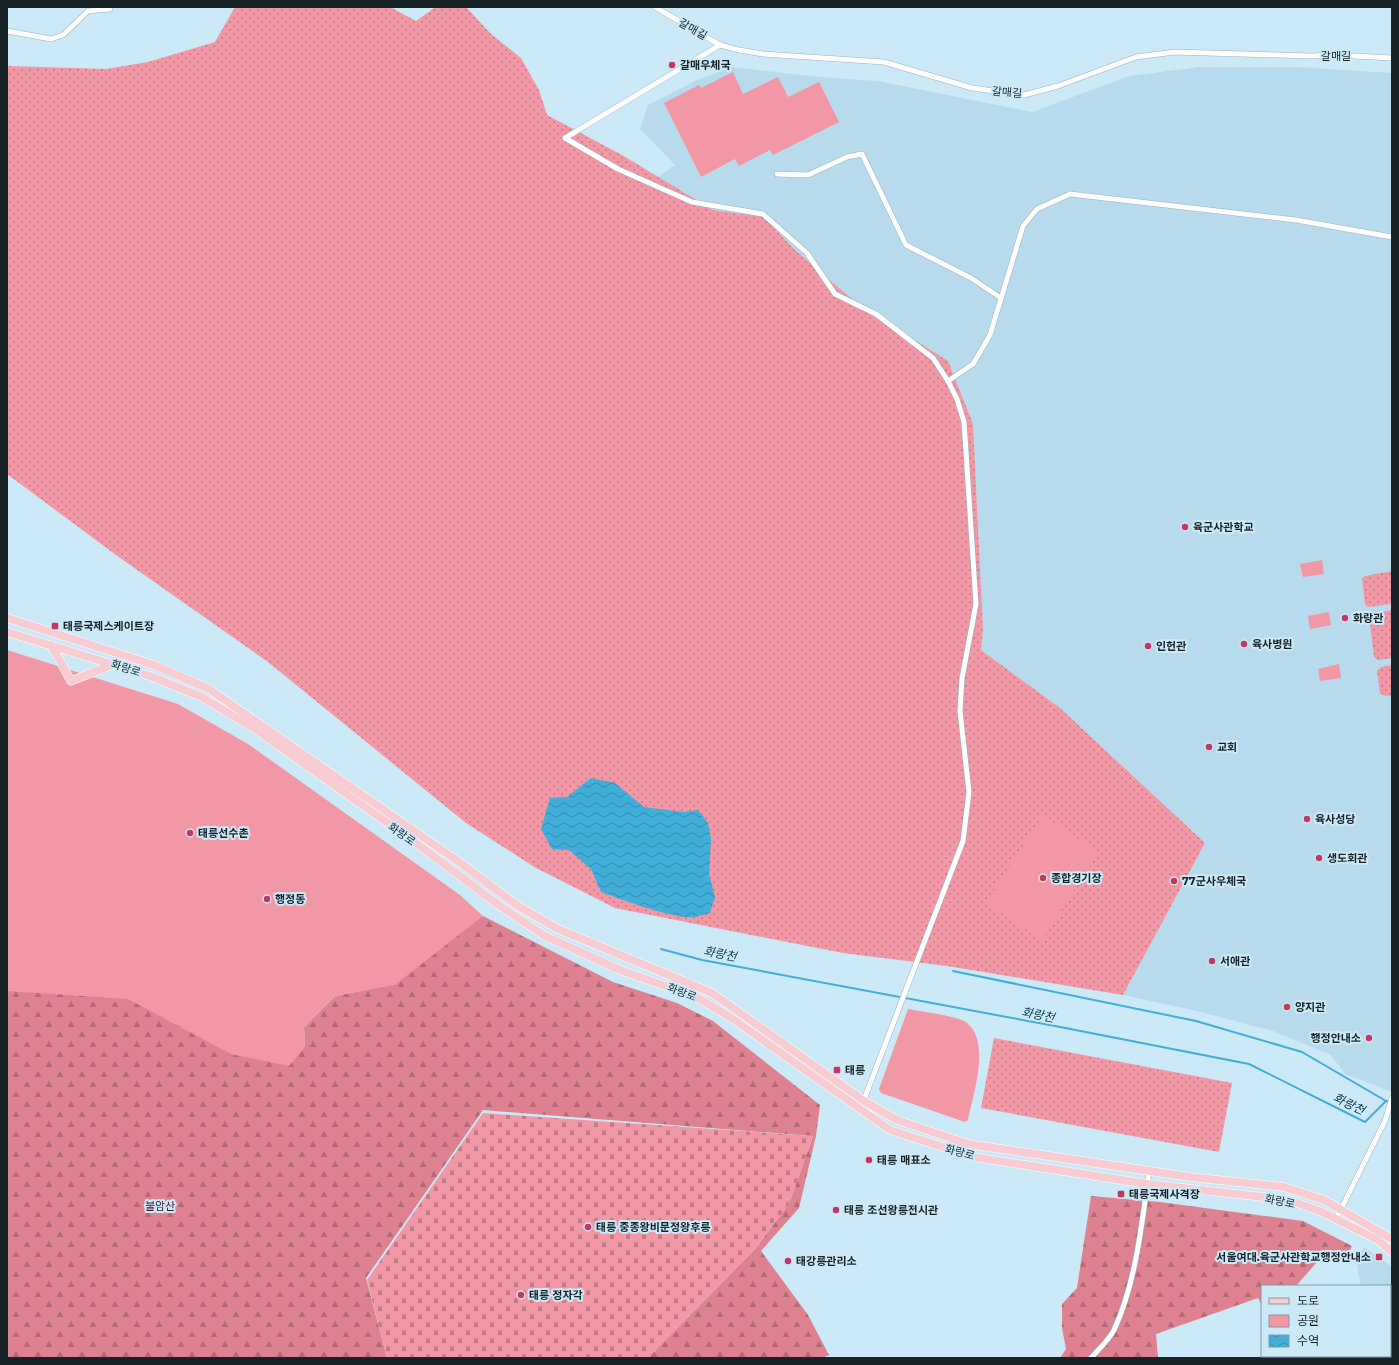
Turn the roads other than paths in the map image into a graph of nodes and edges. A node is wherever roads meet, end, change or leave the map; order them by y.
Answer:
1 (110, 7) edge
2 (655, 7) edge
3 (7, 31) edge
4 (720, 45) junction
5 (1392, 58) edge
6 (777, 174) dead end
7 (1392, 237) edge
8 (1001, 298) junction
9 (948, 380) junction
10 (7, 618) edge
11 (7, 632) edge
12 (52, 632) junction
13 (16, 634) junction
14 (51, 645) junction
15 (112, 664) junction
16 (154, 665) junction
17 (1392, 1098) edge
18 (864, 1101) junction
19 (860, 1110) junction
20 (1149, 1172) junction
21 (1148, 1184) junction
22 (1341, 1209) junction
23 (1336, 1219) junction
24 (1392, 1239) edge
25 (1392, 1252) edge
26 (1091, 1358) edge

1 - 3 street
2 - 4 street, 갈매길
4 - 5 street, 갈매길
4 - 9 street
6 - 8 street
7 - 8 street
8 - 9 street
9 - 18 street
10 - 12 main road, 화랑로
11 - 13 main road, 화랑로
12 - 13 main road
12 - 16 main road, 화랑로
13 - 14 main road, 화랑로
14 - 15 main road, 화랑로
14 - 15 main road
15 - 16 main road
15 - 19 main road, 화랑로
16 - 18 main road, 화랑로
17 - 22 street
18 - 19 street
18 - 20 main road, 화랑로
19 - 21 main road, 화랑로
20 - 21 street
20 - 22 main road, 화랑로
21 - 23 main road, 화랑로
21 - 26 street
22 - 23 street
22 - 24 main road, 화랑로
23 - 25 main road, 화랑로

